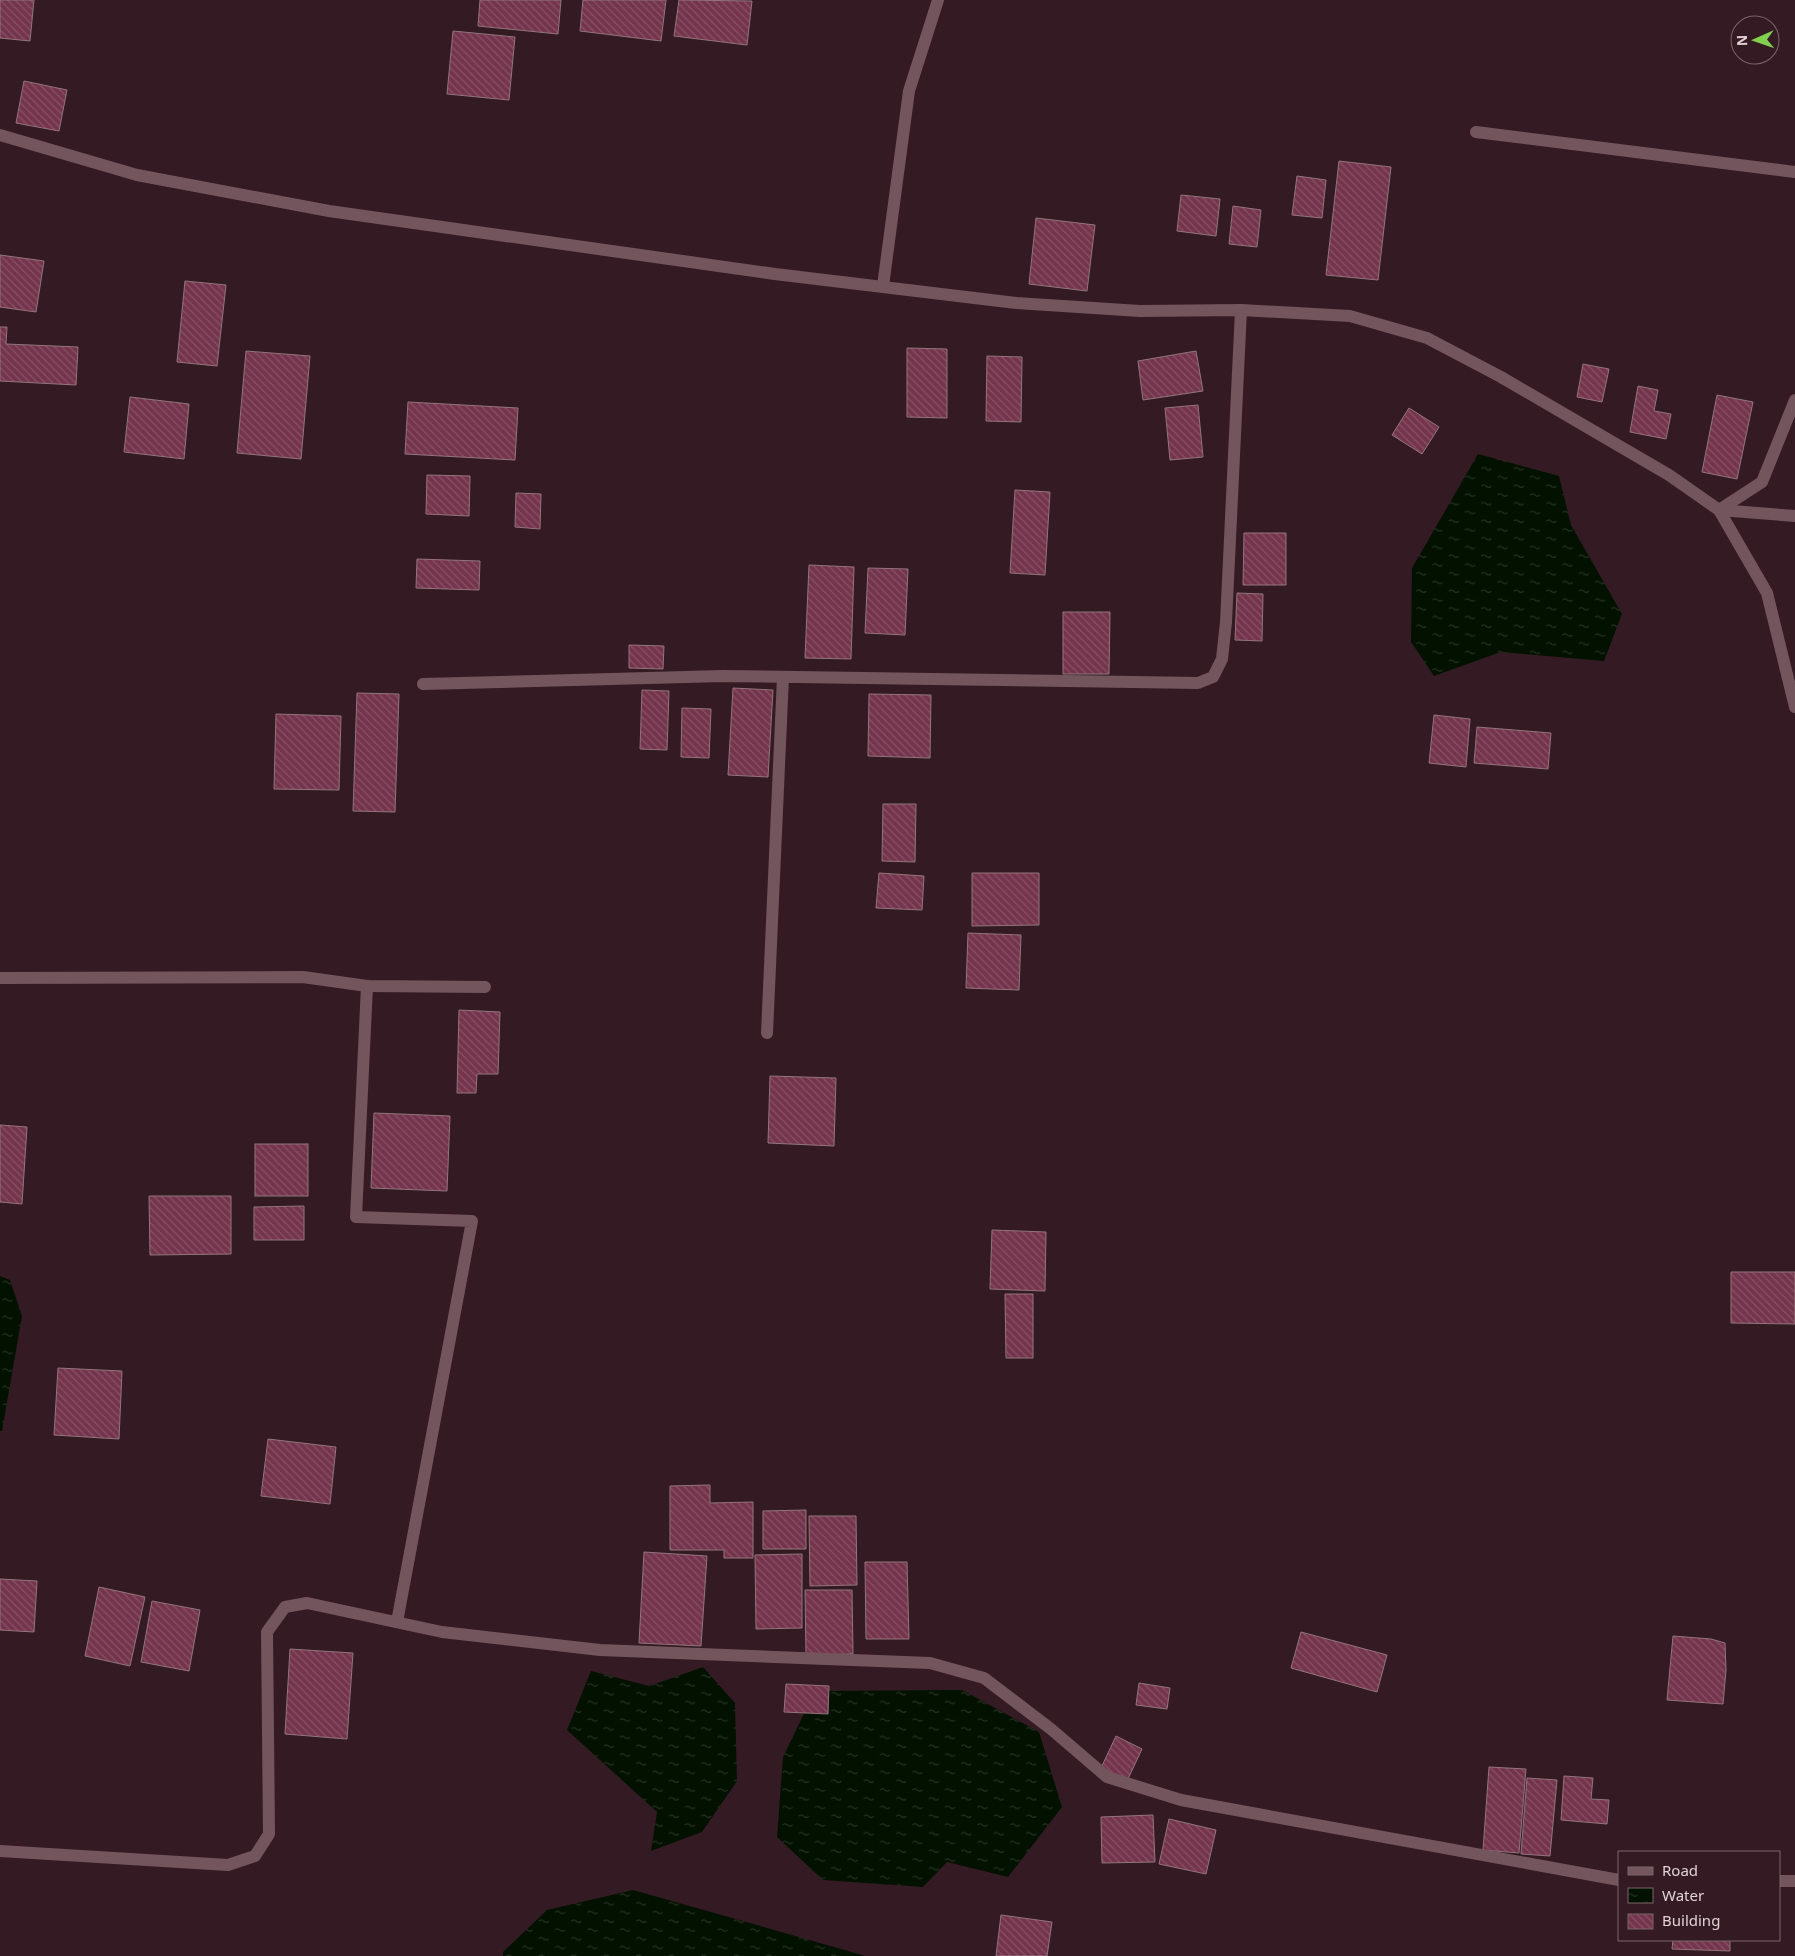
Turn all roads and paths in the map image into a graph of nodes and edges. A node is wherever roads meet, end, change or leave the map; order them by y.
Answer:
1 (938, 0) edge
2 (1476, 132) dead end
3 (0, 135) edge
4 (1795, 172) edge
5 (883, 286) junction
6 (1241, 310) junction
7 (1795, 400) edge
8 (1719, 510) junction
9 (1795, 516) edge
10 (783, 677) junction
11 (423, 684) dead end
12 (1795, 707) edge
13 (0, 978) edge
14 (367, 986) junction
15 (485, 987) dead end
16 (767, 1033) dead end
17 (397, 1622) junction
18 (0, 1851) edge
19 (1618, 1880) edge
20 (1780, 1881) edge
21 (1795, 1881) edge

1 - 5 street
2 - 4 street
3 - 5 street
5 - 6 street
6 - 8 street
6 - 10 street
7 - 8 street
8 - 9 street
8 - 12 street
10 - 11 street
10 - 16 street
13 - 14 street
14 - 15 street
14 - 17 street
17 - 18 street
17 - 19 street
20 - 21 street

